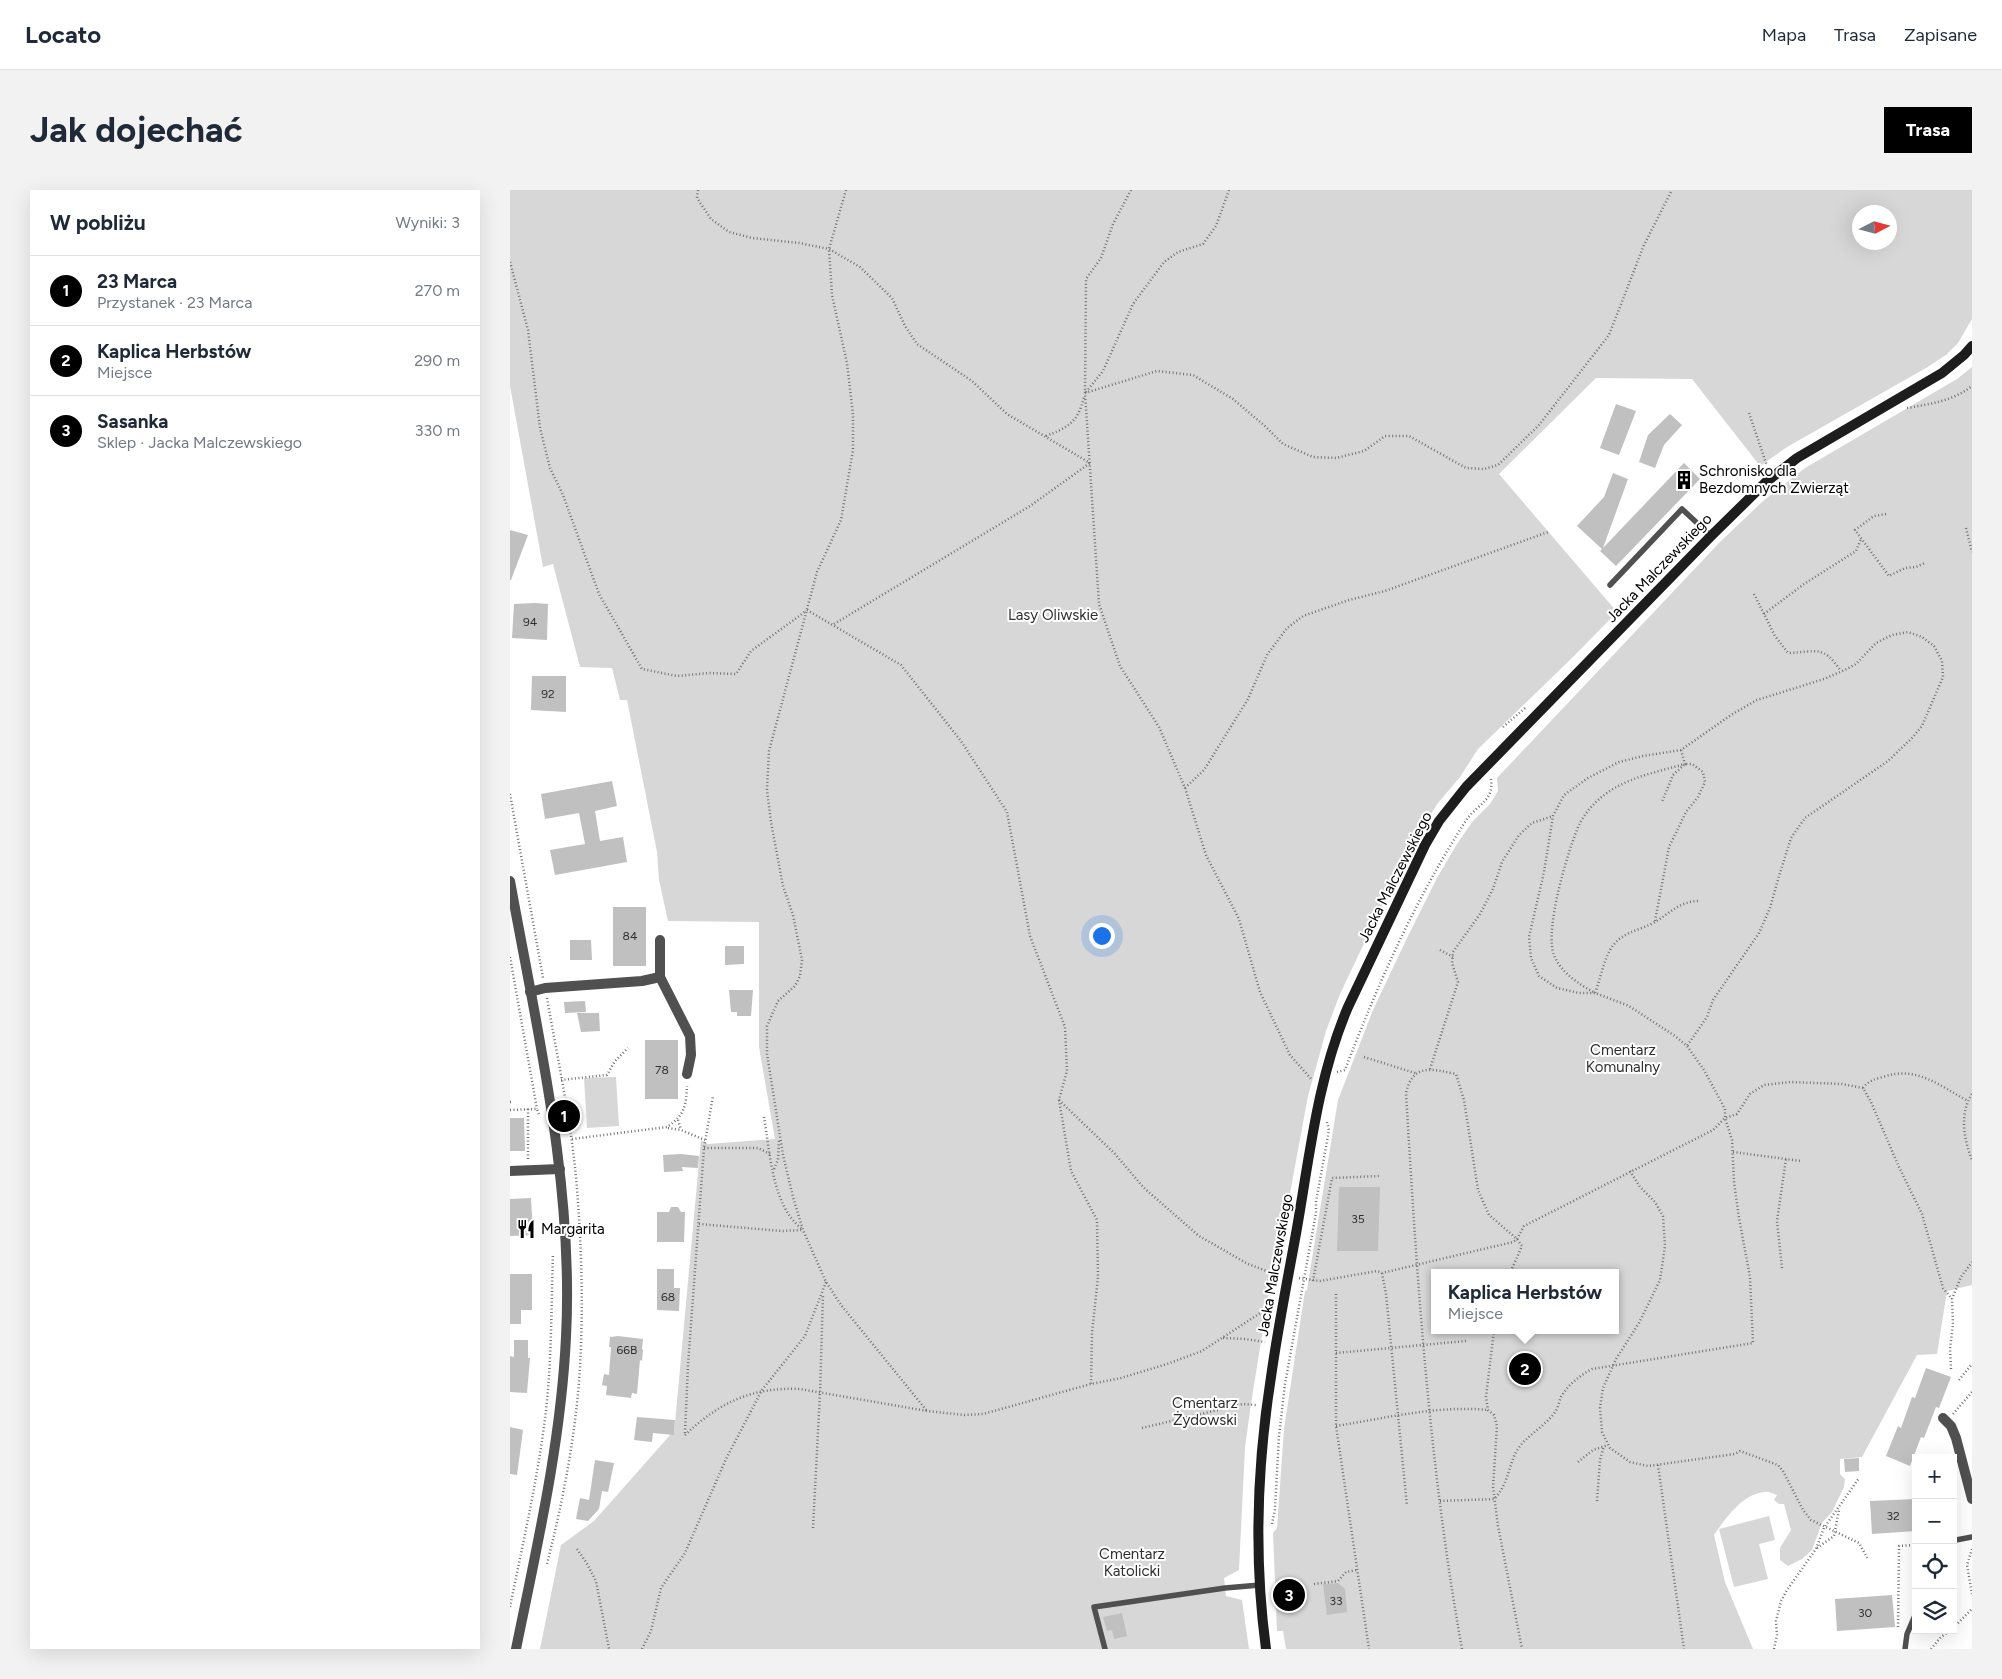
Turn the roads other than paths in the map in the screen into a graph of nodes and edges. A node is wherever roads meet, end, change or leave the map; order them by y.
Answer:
1 (1972, 346) edge
2 (1711, 536) junction
3 (1610, 585) dead end
4 (510, 881) edge
5 (660, 940) dead end
6 (660, 977) junction
7 (530, 992) junction
8 (687, 1074) road end
9 (560, 1169) junction
10 (510, 1171) edge
11 (1943, 1418) road end
12 (1972, 1499) edge
13 (1972, 1537) edge
14 (1957, 1540) edge
15 (1260, 1585) junction
16 (1912, 1622) edge
17 (516, 1649) edge
18 (1105, 1649) edge
19 (1266, 1649) edge
20 (1905, 1649) edge

1 - 2 main road, Jacka Malczewskiego
2 - 3 lane
2 - 15 main road, Jacka Malczewskiego
4 - 7 street
5 - 6 street
6 - 7 street
6 - 8 street
7 - 9 street
9 - 10 street
9 - 17 street
11 - 12 street
13 - 14 lane
15 - 18 lane
15 - 19 main road, Jacka Malczewskiego
16 - 20 lane

